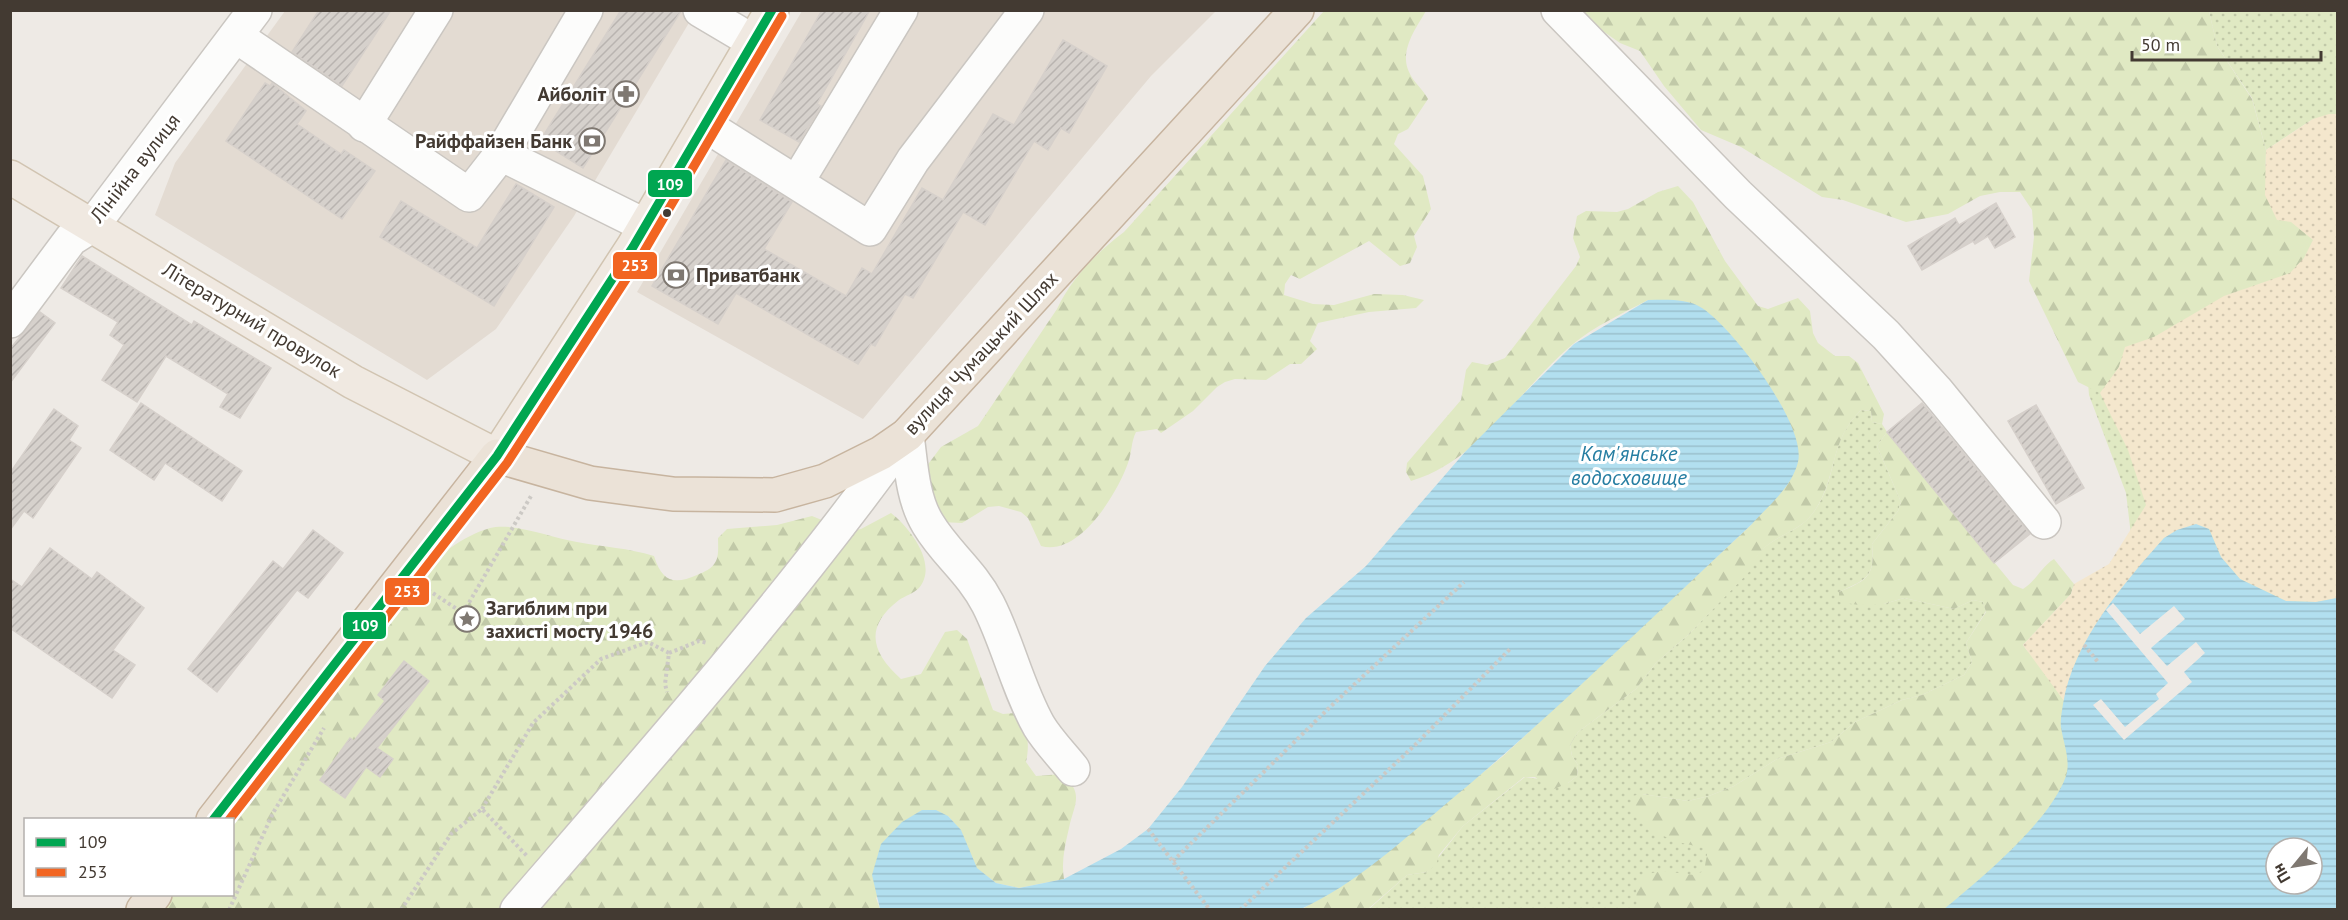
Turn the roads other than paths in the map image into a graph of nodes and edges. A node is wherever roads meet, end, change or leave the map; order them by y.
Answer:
1 (436, 10) edge
2 (586, 10) edge
3 (700, 10) edge
4 (772, 10) edge
5 (901, 10) edge
6 (1027, 10) edge
7 (1297, 10) edge
8 (1558, 10) edge
9 (245, 23) edge
10 (754, 42) junction
11 (705, 125) junction
12 (364, 126) junction
13 (501, 154) junction
14 (10, 177) edge
15 (797, 182) junction
16 (93, 225) junction
17 (646, 226) junction
18 (10, 321) edge
19 (906, 435) junction
20 (497, 456) junction
21 (2044, 522) dead end
22 (1073, 769) dead end
23 (214, 818) edge
24 (153, 896) edge
25 (143, 909) edge
26 (517, 909) edge

1 - 12 street
2 - 13 street
3 - 10 street
4 - 10 main road
5 - 15 street
6 - 15 street
7 - 19 highway, вулиця Чумацький Шлях
8 - 21 street
9 - 12 street
9 - 16 street, Лінійна вулиця
10 - 11 main road
11 - 15 street
11 - 17 main road
12 - 13 street
13 - 17 street
14 - 16 main road, Літературний провулок
16 - 18 street, Лінійна вулиця
16 - 20 main road, Літературний провулок
17 - 20 main road
19 - 20 highway, вулиця Чумацький Шлях
19 - 22 street
19 - 26 street
20 - 23 highway
24 - 25 highway

